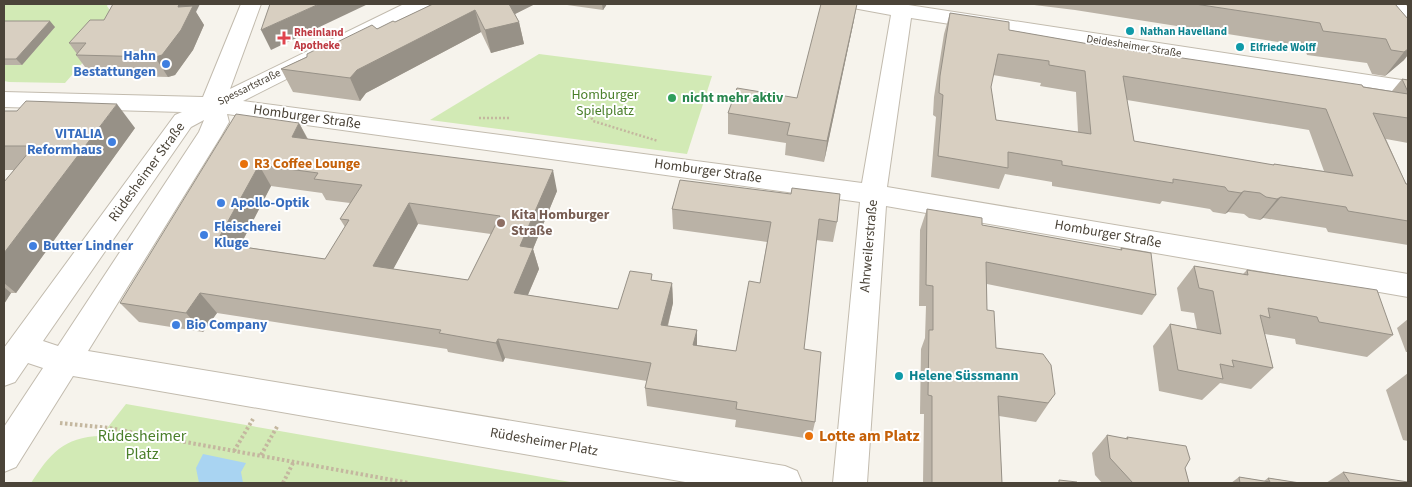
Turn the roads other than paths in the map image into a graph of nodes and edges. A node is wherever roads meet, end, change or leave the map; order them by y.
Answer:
1 (251, 4) edge
2 (420, 4) edge
3 (860, 4) edge
4 (1394, 4) edge
5 (902, 10) junction
6 (1408, 19) edge
7 (1408, 88) edge
8 (4, 99) edge
9 (212, 105) junction
10 (874, 194) junction
11 (1408, 286) edge
12 (12, 360) edge
13 (65, 361) junction
14 (4, 456) edge
15 (785, 483) edge
16 (850, 483) edge

1 - 9 street
2 - 9 street, Spessartstraße
3 - 5 street, Deidesheimer Straße
4 - 6 street
5 - 7 street, Deidesheimer Straße
5 - 10 street, Ahrweilerstraße
8 - 9 street, Homburger Straße
9 - 10 street, Homburger Straße
9 - 12 street, Rüdesheimer Straße
9 - 13 street
10 - 11 street, Homburger Straße
10 - 16 street, Ahrweilerstraße
12 - 13 street, Rüdesheimer Straße
13 - 14 street
13 - 15 street, Rüdesheimer Platz

